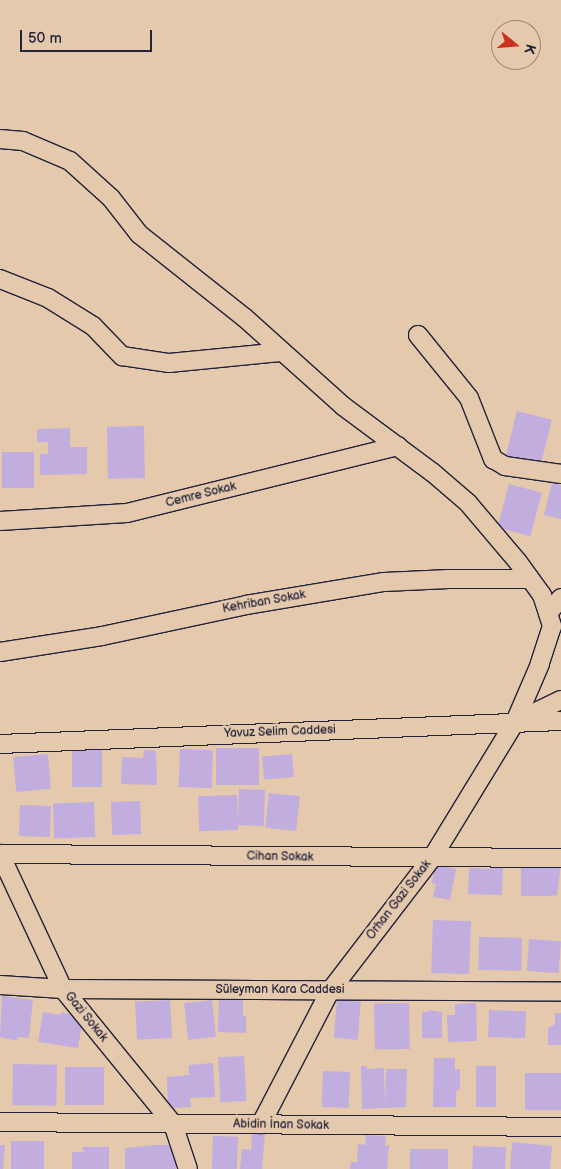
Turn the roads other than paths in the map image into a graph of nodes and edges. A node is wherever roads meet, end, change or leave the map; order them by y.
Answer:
1 (0, 139) edge
2 (0, 279) edge
3 (418, 334) dead end
4 (282, 352) junction
5 (398, 446) junction
6 (561, 474) edge
7 (0, 521) edge
8 (530, 580) junction
9 (561, 598) edge
10 (548, 613) junction
11 (0, 652) edge
12 (561, 700) edge
13 (561, 721) edge
14 (515, 722) junction
15 (0, 744) edge
16 (0, 854) edge
17 (432, 858) junction
18 (561, 858) edge
19 (0, 985) edge
20 (63, 989) junction
21 (330, 990) junction
22 (561, 992) edge
23 (0, 1122) edge
24 (173, 1124) junction
25 (261, 1124) junction
26 (561, 1127) edge
27 (188, 1169) edge

1 - 4 street
2 - 4 street
3 - 6 street
4 - 5 street
5 - 7 street, Cemre Sokak
5 - 8 street
8 - 10 street
8 - 11 street, Kehriban Sokak
9 - 10 street
10 - 14 street, Orhan Gazi Sokak
12 - 14 street
13 - 14 street, Yavuz Selim Caddesi
14 - 15 street, Yavuz Selim Caddesi
14 - 17 street, Orhan Gazi Sokak
16 - 17 street, Cihan Sokak
16 - 20 street, Gazi Sokak
17 - 18 street, Cihan Sokak
17 - 21 street, Orhan Gazi Sokak
19 - 20 street, Süleyman Kara Caddesi
20 - 21 street, Süleyman Kara Caddesi
20 - 24 street, Gazi Sokak
21 - 22 street, Süleyman Kara Caddesi
21 - 25 street, Orhan Gazi Sokak
23 - 24 street, Abidin İnan Sokak
24 - 25 street, Abidin İnan Sokak
24 - 27 street, Gazi Sokak
25 - 26 street, Abidin İnan Sokak

